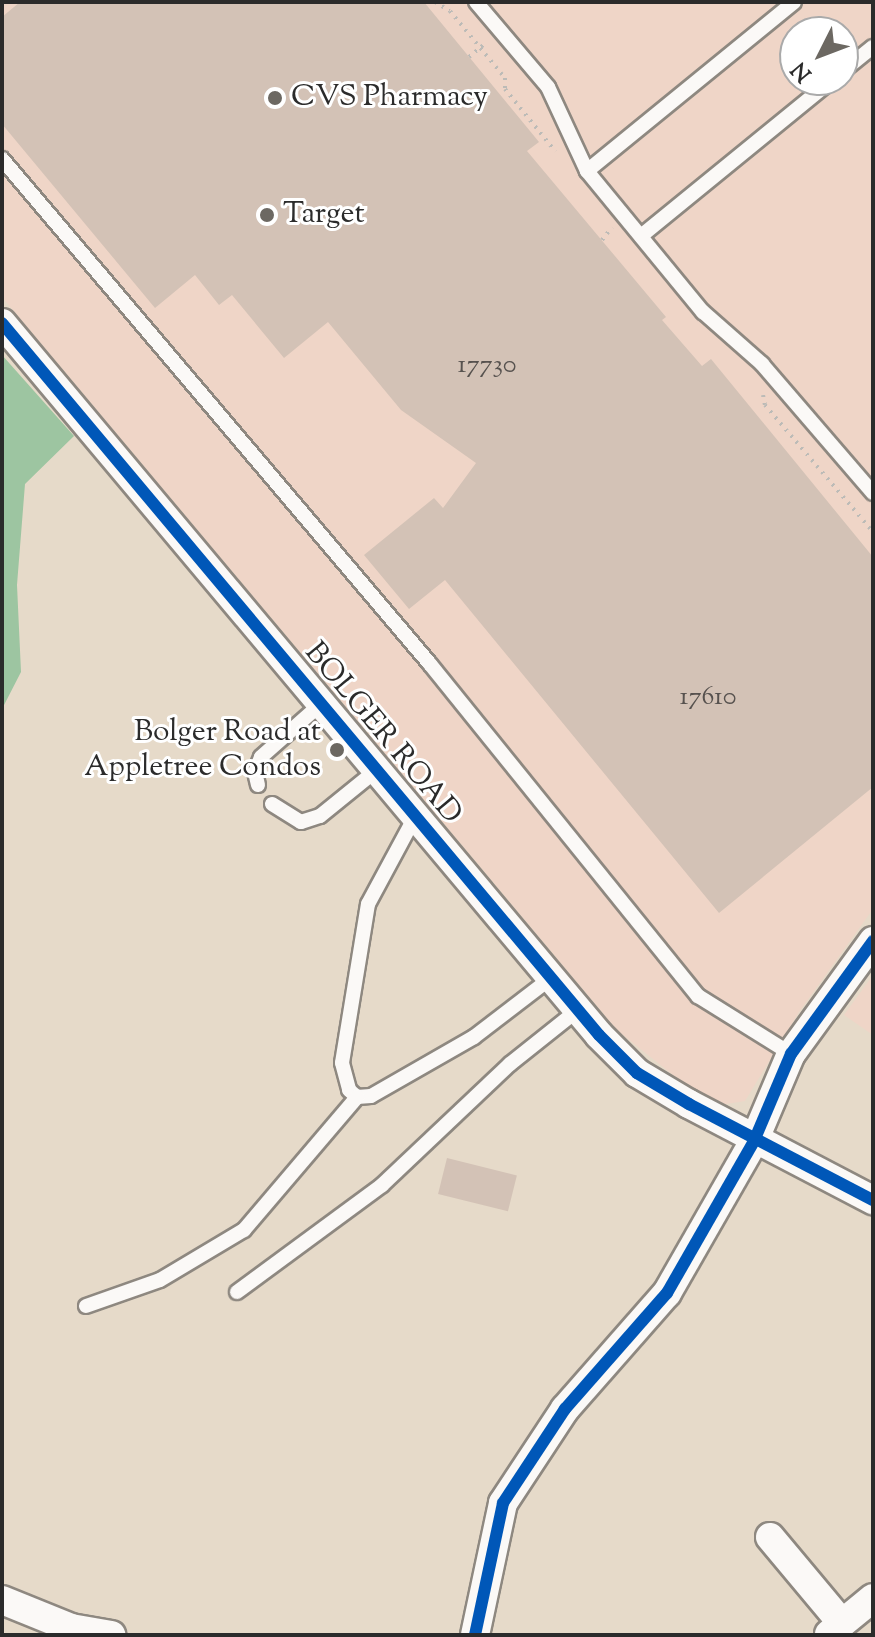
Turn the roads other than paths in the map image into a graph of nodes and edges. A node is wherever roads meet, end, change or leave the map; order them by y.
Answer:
1 (476, 2) edge
2 (794, 2) edge
3 (812, 96) edge
4 (2, 159) edge
5 (587, 171) junction
6 (641, 236) junction
7 (2, 323) edge
8 (873, 493) edge
9 (322, 703) junction
10 (378, 769) junction
11 (258, 785) dead end
12 (272, 804) dead end
13 (416, 815) junction
14 (873, 941) edge
15 (551, 978) junction
16 (578, 1010) junction
17 (791, 1054) junction
18 (357, 1097) junction
19 (754, 1141) junction
20 (873, 1200) edge
21 (237, 1292) dead end
22 (86, 1306) dead end
23 (770, 1537) dead end
24 (873, 1598) edge
25 (2, 1600) edge
26 (835, 1629) edge
27 (111, 1635) edge
28 (475, 1635) edge

1 - 5 lane
2 - 5 lane
3 - 6 lane
4 - 17 lane
5 - 6 lane
6 - 8 lane
7 - 9 street, BOLGER ROAD
9 - 10 street, BOLGER ROAD
9 - 11 lane
10 - 12 lane
10 - 13 street, BOLGER ROAD
13 - 15 street, BOLGER ROAD
13 - 18 lane
14 - 17 street
15 - 16 street, BOLGER ROAD
15 - 18 lane
16 - 19 street, BOLGER ROAD
16 - 21 lane
17 - 19 street
18 - 22 lane
19 - 20 street, BOLGER ROAD
19 - 28 street
23 - 26 street
24 - 26 street
25 - 27 street

